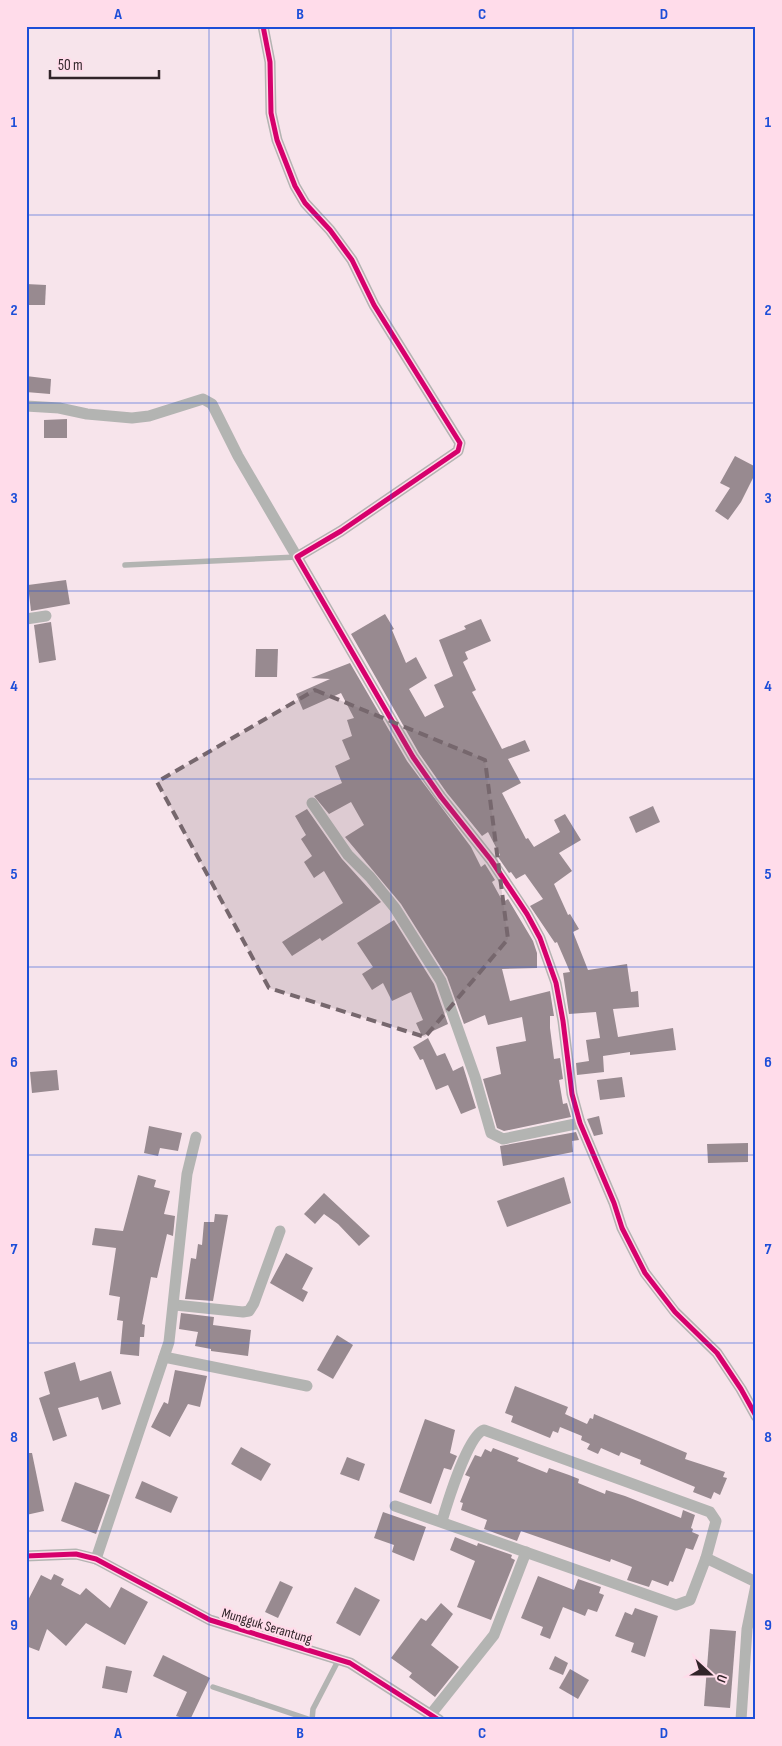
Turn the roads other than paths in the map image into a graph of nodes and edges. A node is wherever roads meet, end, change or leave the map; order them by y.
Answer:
1 (263, 26) edge
2 (26, 406) edge
3 (297, 557) junction
4 (124, 565) dead end
5 (46, 616) dead end
6 (26, 618) edge
7 (312, 803) dead end
8 (580, 1123) junction
9 (196, 1137) dead end
10 (280, 1231) dead end
11 (175, 1304) junction
12 (164, 1357) junction
13 (307, 1386) dead end
14 (756, 1416) edge
15 (395, 1506) dead end
16 (442, 1521) junction
17 (526, 1552) junction
18 (26, 1556) edge
19 (706, 1558) junction
20 (96, 1559) junction
21 (756, 1583) edge
22 (339, 1659) junction
23 (213, 1687) dead end
24 (435, 1717) edge
25 (312, 1720) edge
26 (741, 1720) edge

1 - 3 street
2 - 3 street
3 - 4 lane
3 - 8 street
5 - 6 street
7 - 8 street
8 - 14 street
9 - 11 street
10 - 11 street
11 - 12 street
12 - 13 street
12 - 20 street
15 - 16 street
16 - 17 street
16 - 19 street
17 - 19 street
17 - 24 street
18 - 20 street, Mungguk Serantung
19 - 21 street
20 - 22 street, Mungguk Serantung
21 - 26 street
22 - 24 street, Mungguk Serantung
22 - 25 lane
23 - 25 lane

